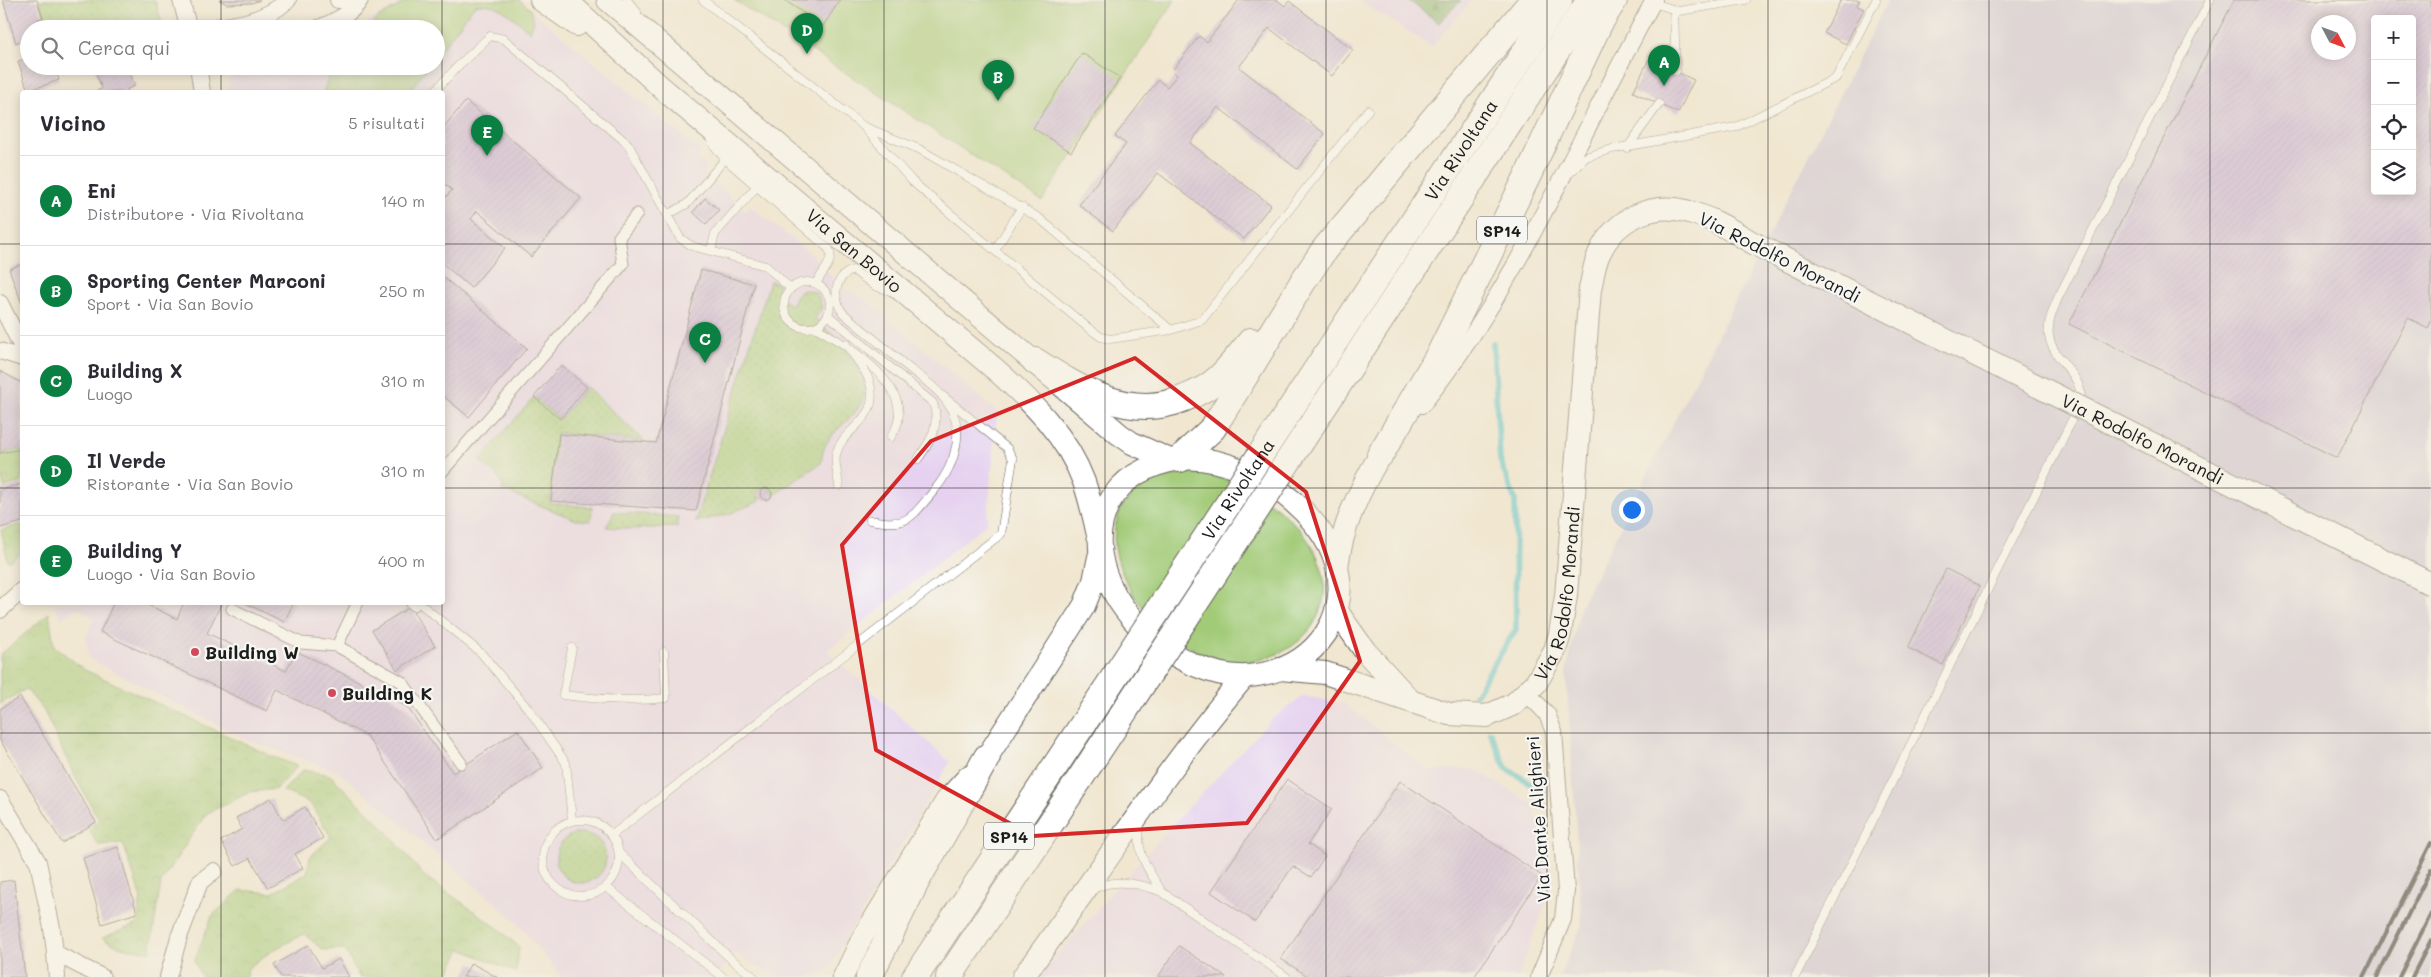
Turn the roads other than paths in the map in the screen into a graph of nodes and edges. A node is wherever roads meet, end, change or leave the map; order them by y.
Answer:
1 (181, 0) edge
2 (288, 0) edge
3 (338, 0) edge
4 (349, 0) edge
5 (360, 0) edge
6 (541, 0) edge
7 (566, 0) edge
8 (608, 0) edge
9 (627, 0) edge
10 (703, 0) edge
11 (1533, 0) edge
12 (1559, 0) edge
13 (1590, 0) edge
14 (1614, 0) edge
15 (1746, 0) edge
16 (1876, 0) edge
17 (2210, 0) edge
18 (1654, 2) edge
19 (1674, 10) junction
20 (187, 20) edge
21 (254, 20) edge
22 (336, 20) edge
23 (670, 53) junction
24 (1676, 71) dead end
25 (203, 75) edge
26 (662, 88) junction
27 (202, 90) edge
28 (436, 90) edge
29 (682, 104) junction
30 (1659, 104) dead end
31 (1368, 110) dead end
32 (863, 126) junction
33 (1627, 148) junction
34 (725, 159) junction
35 (1558, 183) junction
36 (757, 186) junction
37 (1022, 207) junction
38 (637, 214) dead end
39 (667, 215) junction
40 (711, 250) junction
41 (995, 250) junction
42 (1304, 280) junction
43 (816, 283) junction
44 (790, 288) junction
45 (915, 301) junction
46 (0, 303) edge
47 (828, 315) junction
48 (815, 327) junction
49 (1171, 330) junction
50 (20, 343) edge
51 (846, 344) junction
52 (0, 351) edge
53 (20, 357) edge
54 (1035, 361) junction
55 (943, 396) junction
56 (891, 437) dead end
57 (1380, 455) junction
58 (918, 459) dead end
59 (1175, 460) junction
60 (445, 469) edge
61 (839, 486) dead end
62 (870, 520) dead end
63 (1099, 544) junction
64 (1337, 571) junction
65 (2431, 584) edge
66 (20, 592) edge
67 (357, 605) edge
68 (417, 605) edge
69 (232, 609) dead end
70 (0, 610) edge
71 (1336, 610) junction
72 (337, 646) junction
73 (572, 648) dead end
74 (664, 652) dead end
75 (1280, 669) junction
76 (1244, 676) junction
77 (1527, 692) junction
78 (1410, 701) junction
79 (987, 757) junction
80 (461, 763) dead end
81 (0, 799) edge
82 (1143, 807) junction
83 (572, 820) junction
84 (612, 835) junction
85 (619, 852) junction
86 (214, 871) dead end
87 (606, 887) junction
88 (1085, 892) junction
89 (1162, 892) junction
90 (55, 953) junction
91 (57, 977) edge
92 (102, 977) edge
93 (168, 977) edge
94 (723, 977) edge
95 (754, 977) edge
96 (843, 977) edge
97 (870, 977) edge
98 (915, 977) edge
99 (949, 977) edge
100 (1023, 977) edge
101 (1287, 977) edge
102 (1540, 977) edge
103 (1795, 977) edge

1 - 20 street
2 - 21 street
3 - 4 street
5 - 22 street
6 - 26 main road
7 - 26 main road, Via San Bovio
8 - 23 main road, Via San Bovio
9 - 23 lane
10 - 32 lane
11 - 42 highway
12 - 98 highway, Via Rivoltana / SP14, bridge
13 - 99 highway, Via Rivoltana / SP14, bridge
14 - 57 highway, SP14
15 - 19 lane
16 - 33 lane
17 - 103 lane
18 - 19 lane
18 - 35 street
19 - 24 lane
23 - 54 main road, Via San Bovio
25 - 27 street
26 - 29 main road, Via San Bovio
28 - 39 lane
29 - 34 lane
29 - 45 main road, Via San Bovio
30 - 33 lane
31 - 49 lane
32 - 37 lane
32 - 41 lane
33 - 35 lane
34 - 36 lane
34 - 39 lane
35 - 57 street
36 - 40 lane
36 - 43 lane
37 - 41 lane
37 - 49 lane
38 - 60 street
39 - 40 lane
40 - 44 lane
41 - 49 lane
42 - 54 highway
42 - 59 highway
43 - 44 lane
43 - 47 lane
44 - 48 lane
45 - 55 lane
45 - 63 main road, Via San Bovio
46 - 50 street
47 - 48 lane
47 - 58 lane
48 - 51 lane
51 - 56 lane
51 - 61 lane
52 - 53 street
54 - 59 main road, Via San Bovio
55 - 62 lane
55 - 84 lane
57 - 64 main road
59 - 63 main road
59 - 64 main road
63 - 76 main road, Via San Bovio
63 - 79 main road
64 - 71 main road
65 - 77 main road, Via Rodolfo Morandi, bridge
66 - 70 street
67 - 72 street
68 - 83 lane
69 - 72 street
71 - 75 main road
71 - 78 main road, Via Rodolfo Morandi
72 - 80 street
73 - 74 lane
75 - 76 main road, Via San Bovio
75 - 78 main road, Via Rodolfo Morandi
76 - 82 main road
77 - 78 main road, Via Rodolfo Morandi
77 - 102 street, Via Dante Alighieri
79 - 96 street
79 - 97 highway
81 - 90 street
82 - 88 main road
82 - 89 lane
83 - 84 lane
83 - 87 lane
84 - 85 lane
85 - 87 lane
85 - 95 lane
86 - 93 street
87 - 94 lane
88 - 89 lane
88 - 100 main road
89 - 101 lane
90 - 91 street
90 - 92 street

